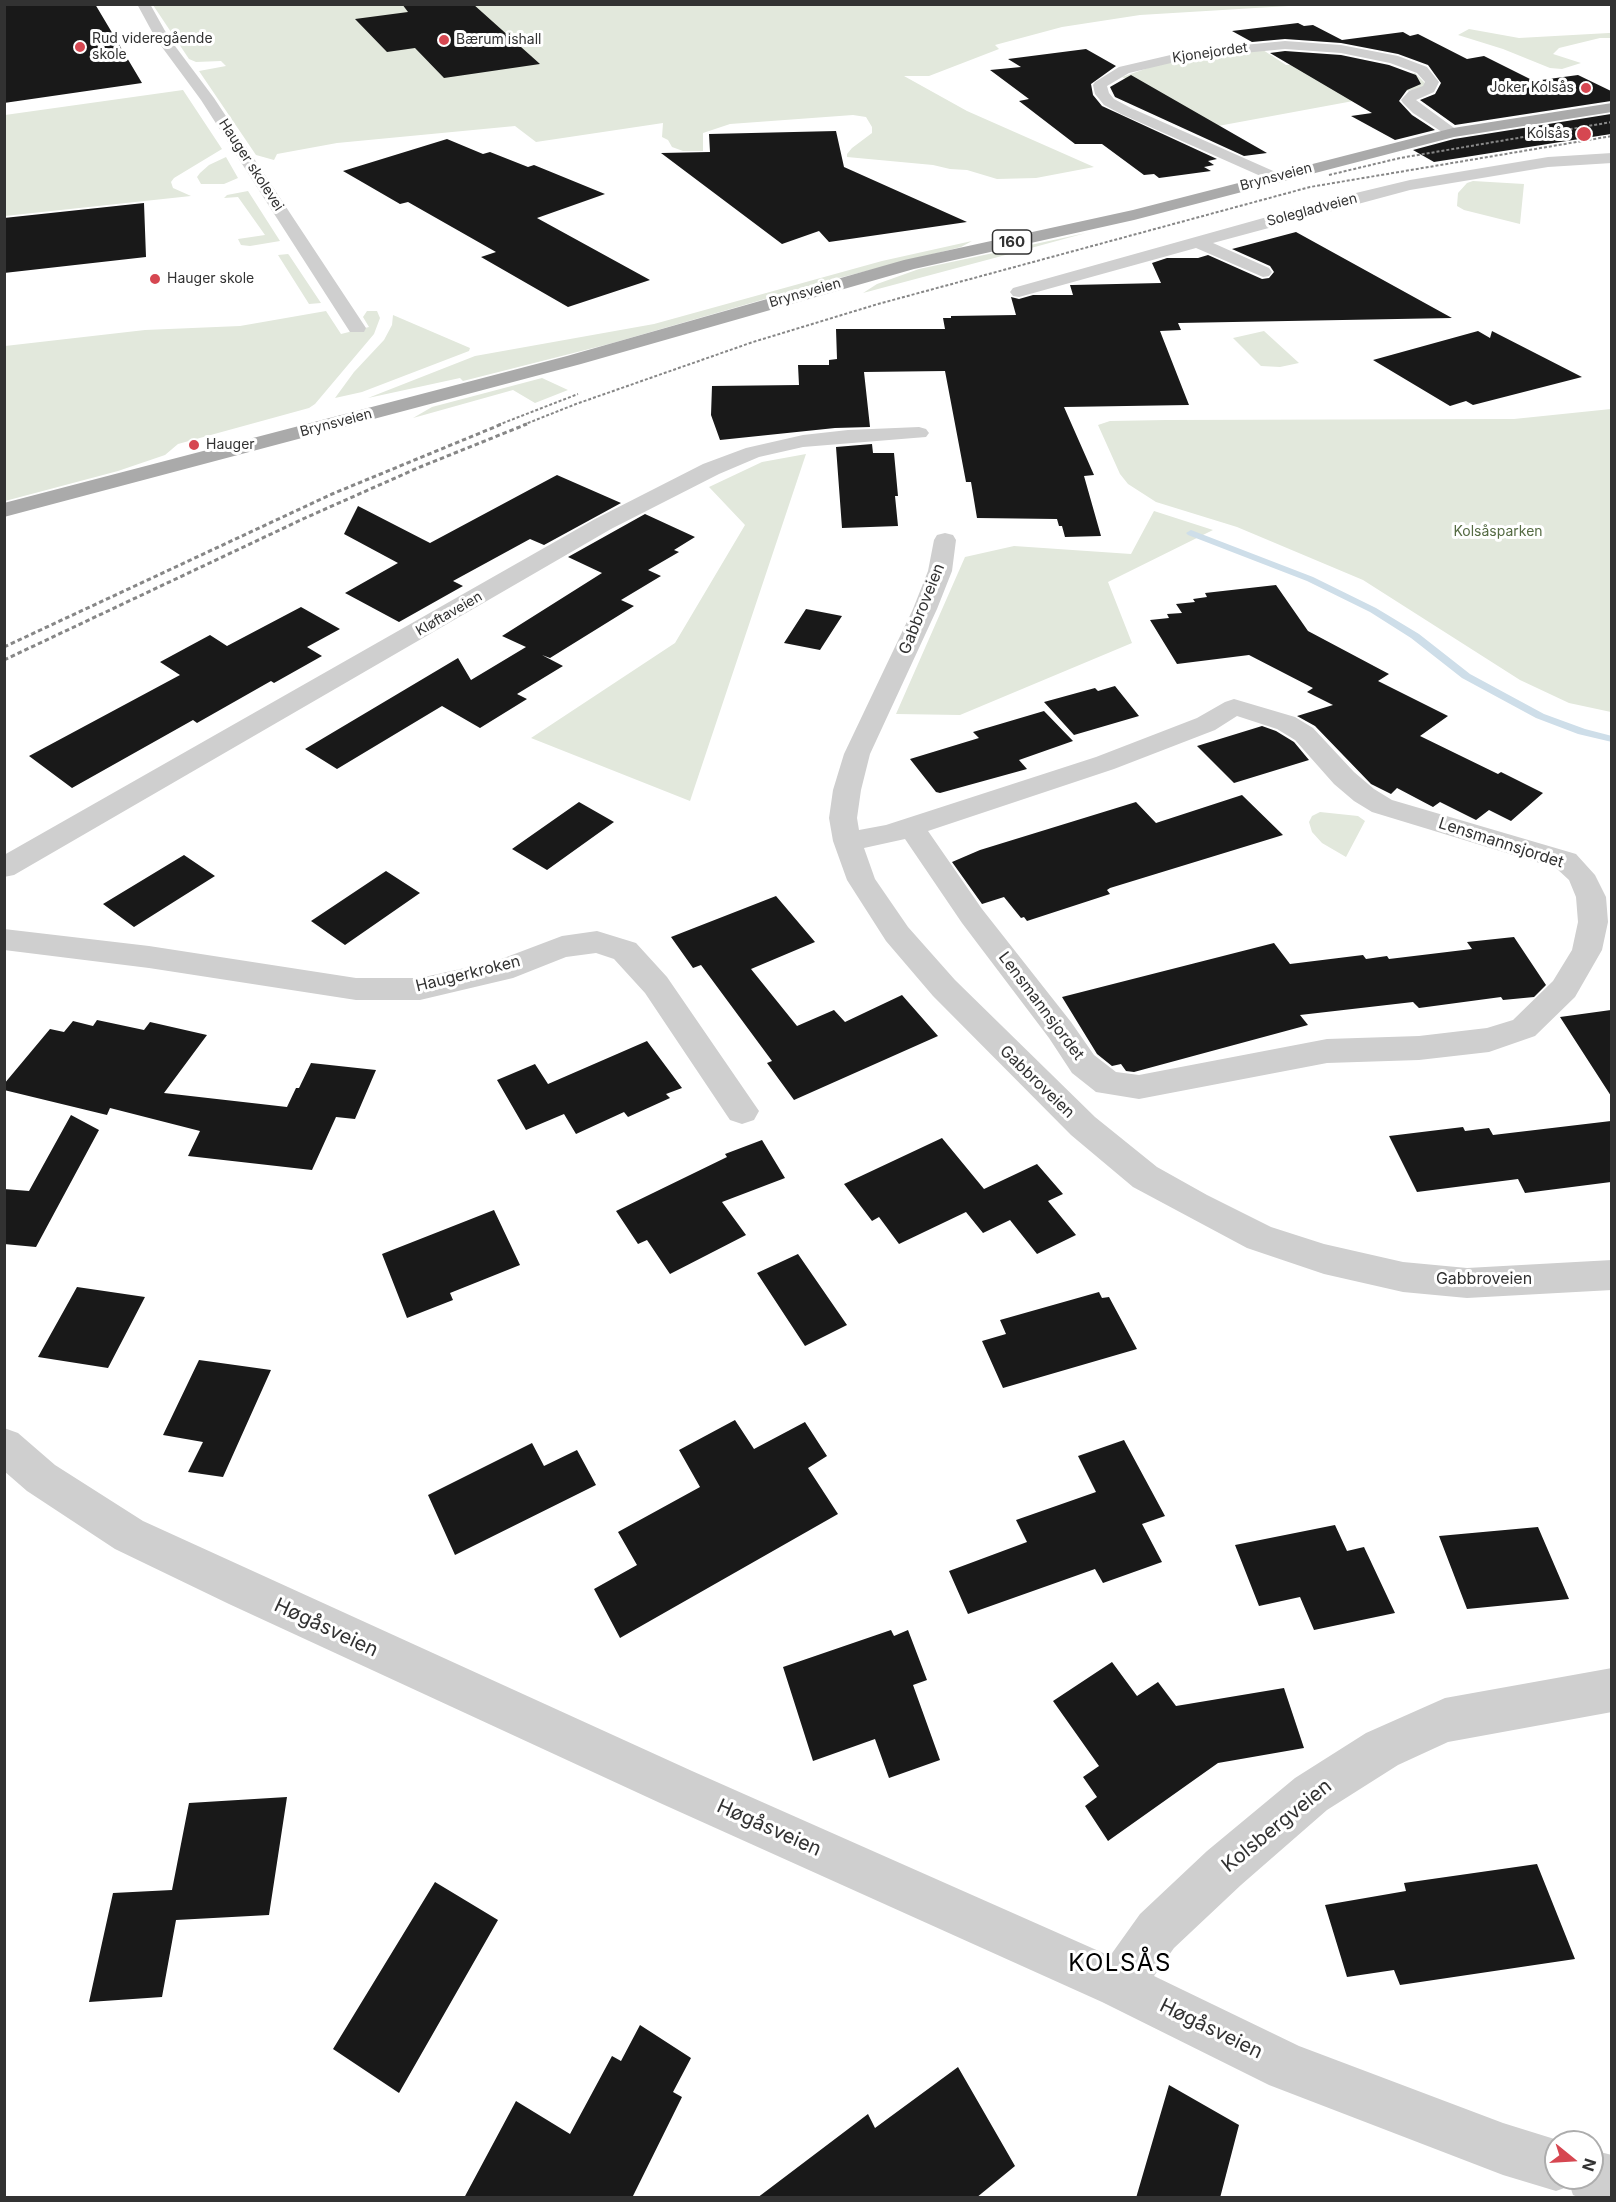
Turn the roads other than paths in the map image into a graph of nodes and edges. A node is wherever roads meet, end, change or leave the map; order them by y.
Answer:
1 (143, 4) edge
2 (1611, 106) edge
3 (1453, 133) junction
4 (1611, 158) edge
5 (1274, 177) junction
6 (1197, 242) junction
7 (1263, 272) dead end
8 (1019, 292) dead end
9 (357, 328) dead end
10 (919, 433) dead end
11 (4, 510) edge
12 (945, 540) dead end
13 (910, 827) junction
14 (847, 842) junction
15 (4, 868) edge
16 (4, 939) edge
17 (742, 1111) dead end
18 (1611, 1275) edge
19 (4, 1446) edge
20 (1611, 1690) edge
21 (1119, 1985) junction
22 (1544, 2161) edge

1 - 9 street, Hauger skolevei
2 - 3 main road, Brynsveien / 160
3 - 5 main road, Brynsveien / 160
3 - 5 street, Kjonejordet
4 - 6 street, Solegladveien
5 - 11 main road, Brynsveien / 160
6 - 7 street
6 - 8 street, Solegladveien
10 - 15 street, Kløftaveien
12 - 14 street, Gabbroveien
13 - 13 street, Lensmannsjordet
13 - 14 street, Lensmannsjordet
14 - 18 street, Gabbroveien
16 - 17 street, Haugerkroken
19 - 21 street, Høgåsveien
20 - 21 street, Kolsbergveien
21 - 22 street, Høgåsveien

